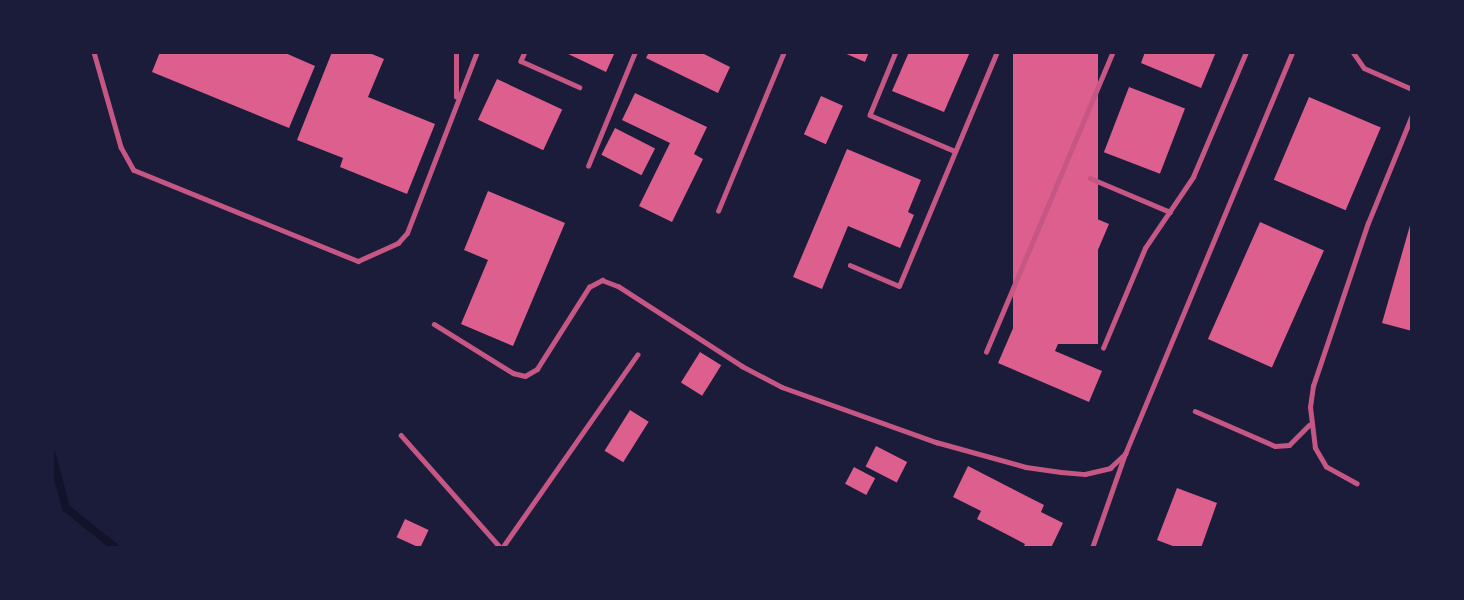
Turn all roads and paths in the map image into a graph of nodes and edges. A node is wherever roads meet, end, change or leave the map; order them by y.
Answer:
1 (94, 52) edge
2 (456, 52) edge
3 (477, 52) edge
4 (525, 52) edge
5 (635, 52) edge
6 (784, 52) edge
7 (896, 52) edge
8 (997, 52) edge
9 (1113, 52) edge
10 (1246, 52) edge
11 (1292, 52) edge
12 (1353, 52) edge
13 (579, 87) dead end
14 (1412, 89) edge
15 (454, 106) junction
16 (1412, 115) edge
17 (955, 151) junction
18 (588, 166) dead end
19 (1089, 178) dead end
20 (718, 211) dead end
21 (1170, 212) junction
22 (850, 265) dead end
23 (434, 324) dead end
24 (1103, 348) dead end
25 (986, 352) dead end
26 (637, 355) dead end
27 (1195, 411) dead end
28 (1309, 425) junction
29 (401, 435) dead end
30 (1125, 454) junction
31 (1356, 484) dead end
32 (501, 548) edge
33 (1092, 548) edge

1 - 15 lane
2 - 15 lane
3 - 15 lane
4 - 13 lane
5 - 18 lane
6 - 20 lane
7 - 17 lane
8 - 17 lane
9 - 25 lane
10 - 21 lane
11 - 30 lane
12 - 14 lane
16 - 28 lane
17 - 22 lane
19 - 21 lane
21 - 24 lane
23 - 30 lane
26 - 32 lane
27 - 28 lane
28 - 31 lane
29 - 32 lane
30 - 33 lane

